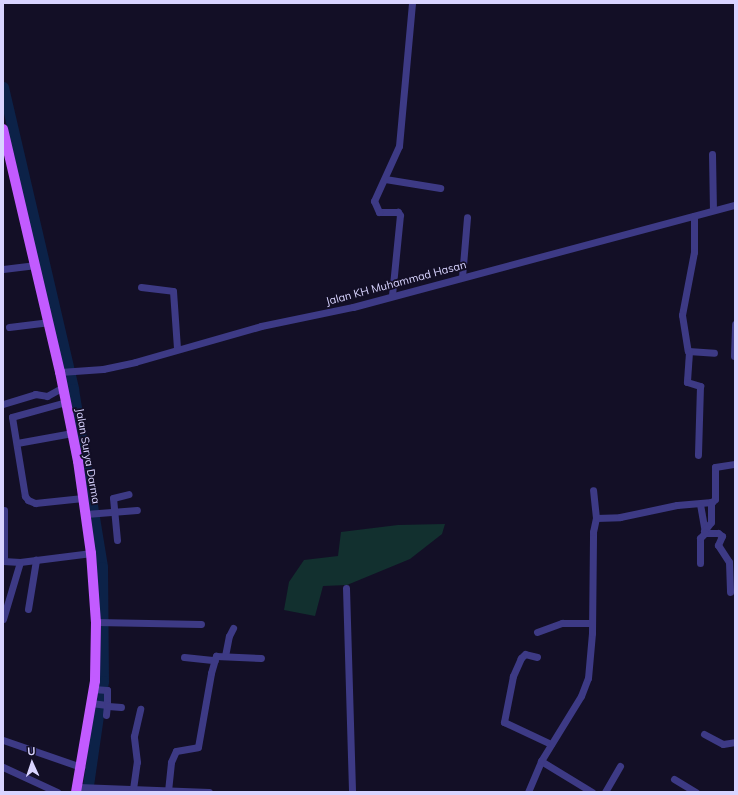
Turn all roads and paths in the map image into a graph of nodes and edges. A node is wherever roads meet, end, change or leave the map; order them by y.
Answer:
1 (412, 3) edge
2 (3, 129) edge
3 (712, 154) dead end
4 (385, 179) junction
5 (440, 188) dead end
6 (735, 205) edge
7 (713, 210) junction
8 (694, 216) junction
9 (467, 217) dead end
10 (34, 265) junction
11 (3, 269) edge
12 (462, 277) junction
13 (141, 287) dead end
14 (392, 295) junction
15 (48, 322) junction
16 (735, 324) edge
17 (9, 327) dead end
18 (177, 348) junction
19 (689, 352) junction
20 (714, 353) dead end
21 (734, 356) edge
22 (62, 372) junction
23 (63, 387) junction
24 (66, 402) junction
25 (3, 404) edge
26 (72, 433) junction
27 (17, 443) junction
28 (698, 455) dead end
29 (735, 464) edge
30 (593, 490) dead end
31 (129, 494) dead end
32 (84, 498) junction
33 (711, 502) junction
34 (700, 504) junction
35 (4, 510) dead end
36 (137, 510) dead end
37 (114, 512) junction
38 (89, 514) junction
39 (596, 518) junction
40 (705, 532) junction
41 (117, 540) dead end
42 (91, 553) junction
43 (36, 560) junction
44 (4, 561) edge
45 (20, 562) junction
46 (700, 563) dead end
47 (346, 588) dead end
48 (730, 592) dead end
49 (28, 609) dead end
50 (3, 619) edge
51 (98, 622) junction
52 (592, 623) junction
53 (201, 624) dead end
54 (233, 628) dead end
55 (538, 632) dead end
56 (225, 656) junction
57 (184, 657) dead end
58 (537, 657) dead end
59 (261, 658) dead end
60 (214, 660) junction
61 (95, 689) junction
62 (94, 703) junction
63 (107, 705) junction
64 (121, 707) dead end
65 (140, 709) dead end
66 (106, 715) dead end
67 (704, 734) dead end
68 (3, 740) edge
69 (735, 742) edge
70 (552, 744) junction
71 (541, 761) junction
72 (620, 766) dead end
73 (3, 767) edge
74 (81, 768) junction
75 (674, 779) dead end
76 (79, 789) edge
77 (133, 789) junction
78 (168, 791) junction
79 (57, 792) edge
80 (209, 792) edge
81 (352, 792) edge
82 (528, 792) edge
83 (592, 792) edge
84 (605, 792) edge
85 (696, 792) edge

1 - 4 street
2 - 10 main road, Jalan Surya Darma
3 - 7 street
4 - 5 street
4 - 14 street
6 - 7 street, Jalan KH Muhammad Hasan
7 - 8 street, Jalan KH Muhammad Hasan
8 - 12 street, Jalan KH Muhammad Hasan
8 - 19 street
9 - 12 street
10 - 11 street
10 - 15 main road, Jalan Surya Darma
12 - 14 street, Jalan KH Muhammad Hasan
13 - 18 street
14 - 18 street, Jalan KH Muhammad Hasan
15 - 17 street
15 - 22 main road, Jalan Surya Darma
16 - 21 street
18 - 22 street, Jalan KH Muhammad Hasan
19 - 20 street
19 - 28 street
22 - 23 main road, Jalan Surya Darma
23 - 24 main road, Jalan Surya Darma
23 - 25 street
24 - 26 main road, Jalan Surya Darma
24 - 27 street
26 - 27 street
26 - 32 main road, Jalan Surya Darma
27 - 32 street
29 - 33 street
30 - 39 street
31 - 37 street
32 - 38 main road, Jalan Surya Darma
33 - 34 street
33 - 40 street
34 - 39 street
34 - 40 street
35 - 44 street
36 - 37 street
37 - 38 street
37 - 41 street
38 - 42 main road, Jalan Surya Darma
39 - 52 street
40 - 46 street
40 - 48 street
42 - 43 street
42 - 51 main road, Jalan Surya Darma
43 - 45 street
43 - 49 street
44 - 45 street
45 - 50 street
47 - 81 street
51 - 53 street
51 - 61 main road, Jalan Surya Darma
52 - 55 street
52 - 70 street
54 - 56 street
56 - 59 street
56 - 60 street
57 - 60 street
58 - 70 street
60 - 78 street
61 - 62 main road, Jalan Surya Darma
61 - 63 street
62 - 63 street
62 - 74 main road, Jalan Surya Darma
63 - 64 street
63 - 66 street
65 - 77 street
67 - 69 street
68 - 74 street
70 - 71 street
71 - 82 street
71 - 83 street
72 - 84 street
73 - 79 street
74 - 76 main road, Jalan Surya Darma
75 - 85 street
76 - 77 street
77 - 78 street
78 - 80 street

